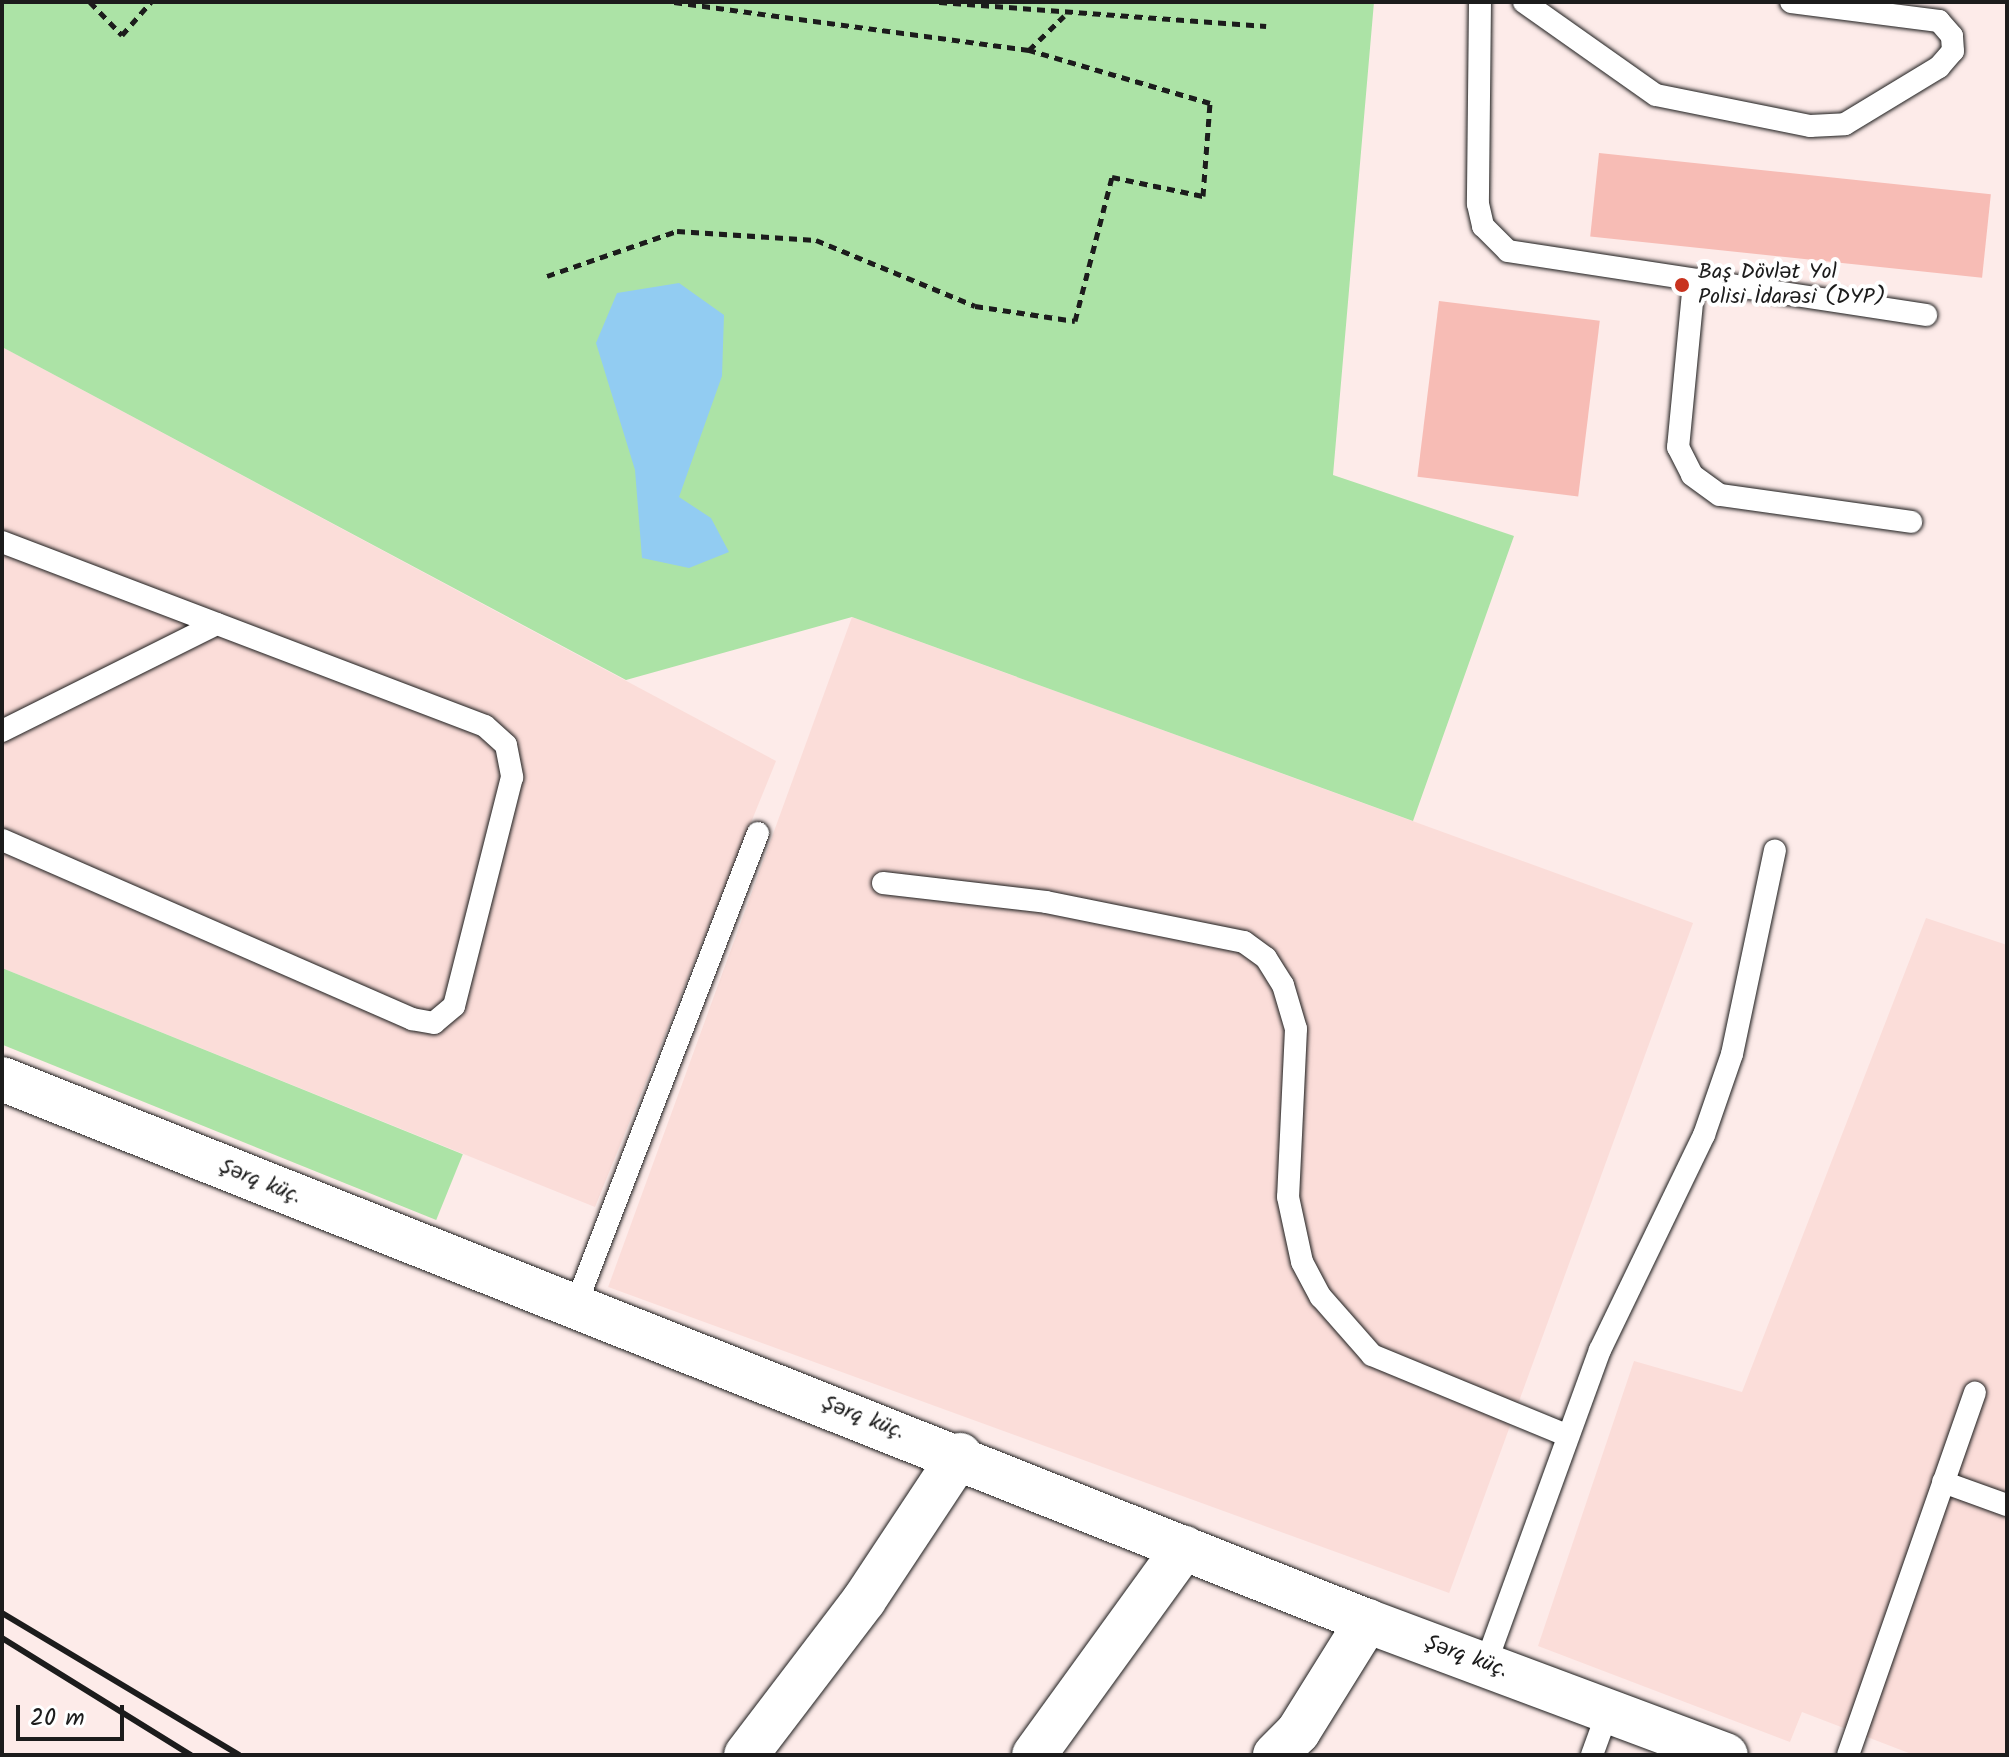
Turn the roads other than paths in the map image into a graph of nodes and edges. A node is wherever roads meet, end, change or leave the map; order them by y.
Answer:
1 (1480, 2) edge
2 (1524, 2) edge
3 (1791, 2) edge
4 (1694, 282) junction
5 (1926, 315) dead end
6 (1911, 522) dead end
7 (2, 542) edge
8 (217, 624) junction
9 (2, 731) edge
10 (758, 833) dead end
11 (2, 840) edge
12 (1775, 850) dead end
13 (883, 883) dead end
14 (2, 1079) edge
15 (575, 1307) junction
16 (1975, 1393) dead end
17 (1566, 1435) junction
18 (960, 1455) junction
19 (1943, 1482) junction
20 (2007, 1505) edge
21 (1184, 1548) junction
22 (1367, 1621) junction
23 (1486, 1663) junction
24 (1608, 1711) junction
25 (746, 1755) edge
26 (1034, 1755) edge
27 (1275, 1755) edge
28 (1592, 1755) edge
29 (1726, 1755) edge
30 (1848, 1755) edge

1 - 4 lane
2 - 3 lane
4 - 5 lane
4 - 6 lane
7 - 8 lane
8 - 9 lane
8 - 11 lane
10 - 15 lane
12 - 17 lane
13 - 17 lane
14 - 15 street, Şərq küç.
15 - 18 street, Şərq küç.
16 - 19 lane
17 - 23 lane
18 - 21 street, Şərq küç.
18 - 25 street
19 - 20 lane
19 - 30 lane
21 - 22 street, Şərq küç.
21 - 26 street
22 - 23 street, Şərq küç.
22 - 27 street
23 - 24 street, Şərq küç.
24 - 28 lane
24 - 29 street, Şərq küç.

